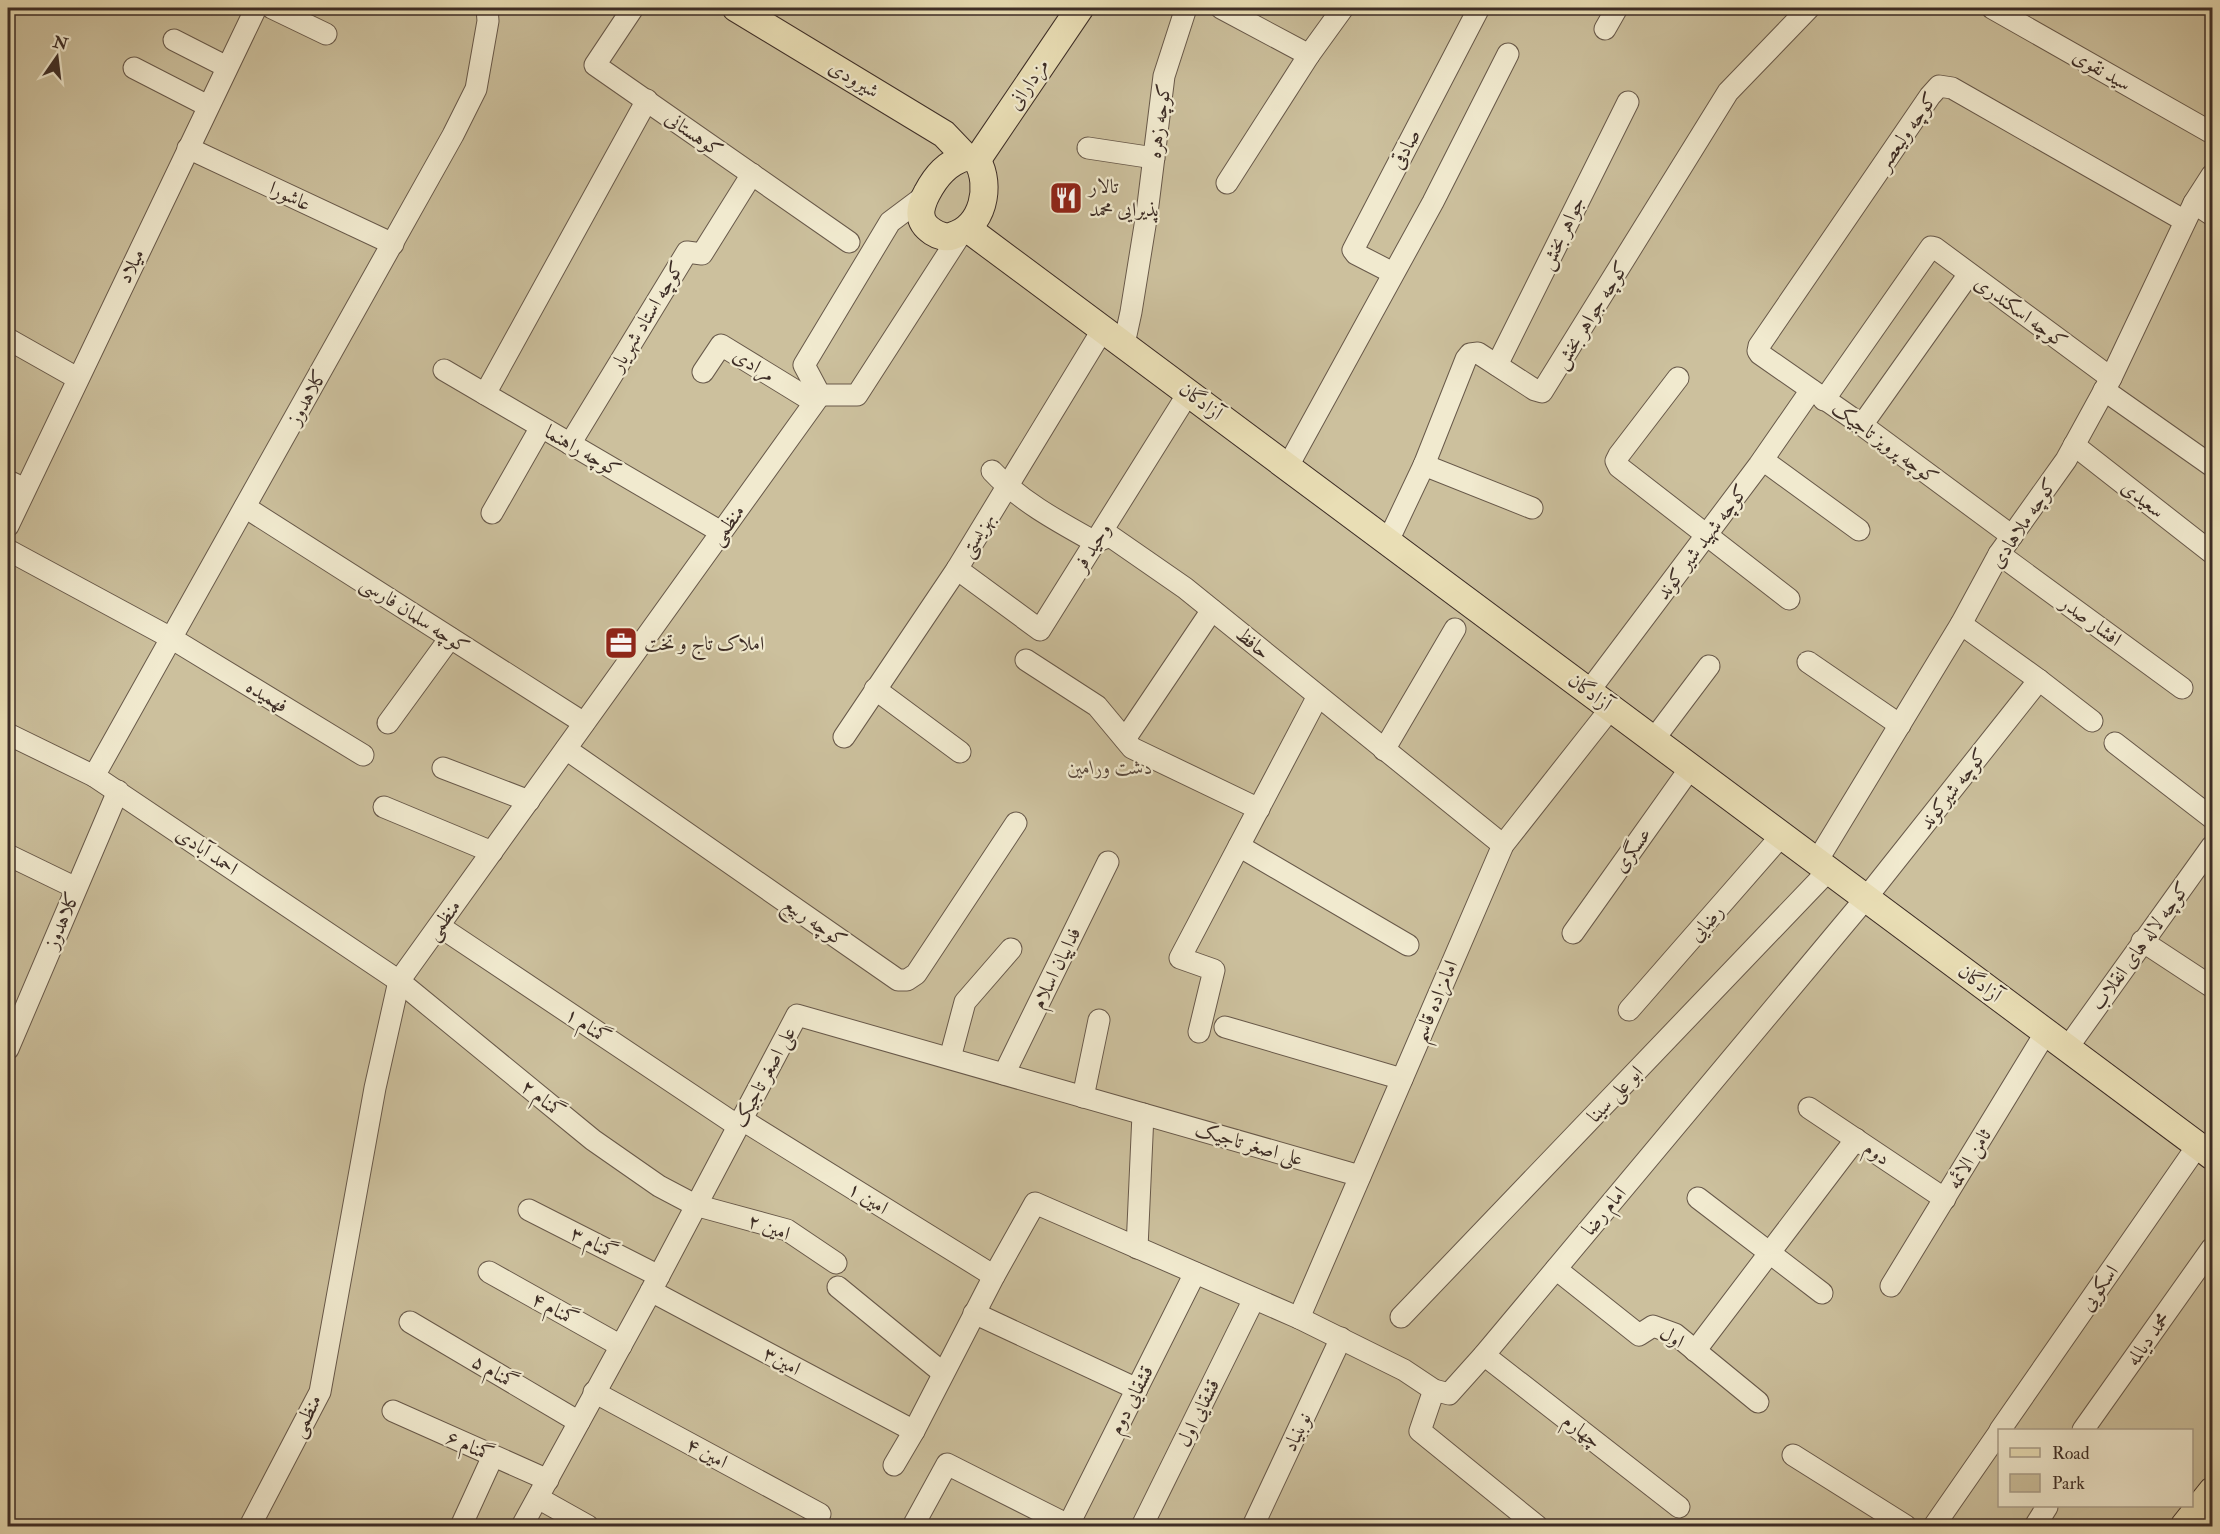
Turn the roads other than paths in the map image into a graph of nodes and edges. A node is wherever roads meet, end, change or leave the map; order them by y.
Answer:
1 (256, 8) edge
2 (272, 8) edge
3 (488, 8) edge
4 (633, 8) edge
5 (736, 8) edge
6 (1080, 8) edge
7 (1186, 8) edge
8 (1221, 8) edge
9 (1342, 8) edge
10 (1479, 8) edge
11 (1617, 8) edge
12 (1809, 8) edge
13 (1992, 8) edge
14 (1605, 29) dead end
15 (326, 34) dead end
16 (174, 40) dead end
17 (1508, 54) dead end
18 (1309, 55) junction
19 (227, 67) junction
20 (134, 68) dead end
21 (647, 100) junction
22 (1628, 102) dead end
23 (208, 106) junction
24 (2212, 133) edge
25 (188, 148) junction
26 (1088, 148) dead end
27 (1154, 158) junction
28 (972, 159) junction
29 (752, 174) junction
30 (2212, 176) edge
31 (1227, 183) dead end
32 (926, 195) junction
33 (2190, 212) junction
34 (2212, 215) edge
35 (965, 230) junction
36 (849, 242) dead end
37 (393, 244) junction
38 (1931, 247) joint
39 (1393, 273) junction
40 (1969, 274) junction
41 (1113, 336) junction
42 (8, 339) edge
43 (1758, 351) joint
44 (1497, 365) junction
45 (444, 370) dead end
46 (703, 372) dead end
47 (77, 378) junction
48 (1678, 378) dead end
49 (2107, 384) junction
50 (1189, 392) junction
51 (485, 394) junction
52 (1817, 395) junction
53 (817, 399) junction
54 (1862, 425) junction
55 (541, 427) junction
56 (570, 444) junction
57 (2074, 445) junction
58 (1763, 460) junction
59 (1424, 465) junction
60 (1288, 466) junction
61 (2212, 466) edge
62 (992, 471) dead end
63 (16, 485) edge
64 (1007, 487) junction
65 (245, 507) junction
66 (1532, 508) dead end
67 (492, 513) dead end
68 (8, 525) edge
69 (1859, 530) dead end
70 (721, 532) junction
71 (1706, 536) junction
72 (2012, 536) junction
73 (1388, 541) junction
74 (1095, 542) junction
75 (8, 550) edge
76 (2212, 553) edge
77 (1999, 554) junction
78 (964, 575) junction
79 (1789, 599) dead end
80 (1212, 610) junction
81 (1961, 624) junction
82 (1455, 629) dead end
83 (171, 638) junction
84 (450, 638) junction
85 (1026, 660) dead end
86 (1808, 662) dead end
87 (1709, 666) dead end
88 (2039, 680) junction
89 (2182, 688) dead end
90 (875, 689) junction
91 (1589, 691) junction
92 (1318, 696) junction
93 (1611, 708) junction
94 (2092, 721) dead end
95 (388, 723) dead end
96 (585, 723) junction
97 (1899, 725) junction
98 (8, 734) edge
99 (843, 737) dead end
100 (1125, 739) junction
101 (1654, 740) junction
102 (2115, 743) dead end
103 (566, 749) junction
104 (1384, 750) junction
105 (960, 752) dead end
106 (363, 755) dead end
107 (1691, 767) junction
108 (443, 768) dead end
109 (94, 776) junction
110 (118, 791) junction
111 (529, 801) junction
112 (384, 807) dead end
113 (1259, 809) junction
114 (2212, 818) edge
115 (1016, 823) dead end
116 (1782, 835) junction
117 (1503, 845) junction
118 (1239, 846) junction
119 (2212, 846) edge
120 (492, 852) junction
121 (8, 855) edge
122 (1108, 862) dead end
123 (1823, 866) junction
124 (76, 888) junction
125 (1866, 898) junction
126 (439, 926) junction
127 (1573, 933) dead end
128 (2142, 941) junction
129 (1408, 945) dead end
130 (1011, 949) dead end
131 (399, 981) junction
132 (2212, 987) edge
133 (1629, 1010) dead end
134 (1099, 1020) dead end
135 (13, 1021) edge
136 (1225, 1027) dead end
137 (1199, 1032) dead end
138 (2057, 1040) junction
139 (8, 1049) edge
140 (950, 1058) junction
141 (1004, 1074) junction
142 (1402, 1079) junction
143 (1083, 1097) junction
144 (1809, 1108) dead end
145 (1143, 1114) junction
146 (740, 1122) junction
147 (1856, 1139) junction
148 (2205, 1151) edge
149 (1360, 1176) junction
150 (1698, 1198) dead end
151 (1945, 1199) junction
152 (695, 1205) junction
153 (529, 1210) dead end
154 (1137, 1248) junction
155 (2212, 1248) edge
156 (1770, 1253) junction
157 (836, 1263) dead end
158 (1556, 1269) junction
159 (489, 1272) dead end
160 (1195, 1273) junction
161 (994, 1276) junction
162 (655, 1284) junction
163 (1891, 1286) dead end
164 (838, 1287) dead end
165 (1822, 1293) dead end
166 (1254, 1299) junction
167 (974, 1313) junction
168 (1401, 1317) dead end
169 (1299, 1318) junction
170 (410, 1322) dead end
171 (1341, 1338) junction
172 (621, 1346) junction
173 (1695, 1351) junction
174 (1484, 1355) junction
175 (943, 1373) junction
176 (1137, 1389) junction
177 (1434, 1390) junction
178 (594, 1392) junction
179 (1758, 1402) dead end
180 (393, 1411) dead end
181 (579, 1422) junction
182 (2001, 1429) edge
183 (2084, 1429) edge
184 (914, 1431) junction
185 (1998, 1434) edge
186 (1793, 1455) dead end
187 (493, 1456) junction
188 (894, 1465) dead end
189 (543, 1489) junction
190 (2212, 1491) edge
191 (1679, 1507) dead end
192 (2048, 1507) edge
193 (820, 1514) dead end
194 (1068, 1526) edge
195 (250, 1527) edge
196 (461, 1527) edge
197 (522, 1527) edge
198 (588, 1527) edge
199 (913, 1527) edge
200 (1142, 1527) edge
201 (1253, 1527) edge
202 (1537, 1527) edge
203 (1906, 1527) edge
204 (1934, 1527) edge
205 (2035, 1527) edge
206 (2184, 1527) edge

1 - 19 street, میلاد
2 - 15 street
3 - 37 street, کلاهدوز
4 - 21 street, کوهستانی
5 - 28 main road, شیرودی
6 - 28 main road, مزدارانی
7 - 27 street, کوچه زهره
8 - 18 street
9 - 18 street
10 - 39 street, صادقی
11 - 14 street
12 - 44 street, کوچه جواهر بخش
13 - 24 street, سید نقوی
16 - 19 street
17 - 39 street
18 - 31 street
19 - 23 street, میلاد
20 - 23 street
21 - 29 street, کوهستانی
21 - 51 street
22 - 44 street, جواهر بخش
23 - 25 street, میلاد
25 - 37 street, عاشورا
25 - 47 street, میلاد
26 - 27 street
27 - 41 street, کوچه زهره
28 - 32 main road
28 - 35 main road
29 - 36 street, کوهستانی
29 - 56 street, کوچه استاد شهریار
30 - 33 street, کوچه ملاهادی
32 - 35 main road
32 - 53 street
33 - 34 street
33 - 43 street, کوچه ولیعصر
33 - 49 street, کوچه ملاهادی
35 - 41 main road, آزادگان
35 - 53 street
37 - 65 street, کلاهدوز
38 - 40 street, کوچه اسکندری
38 - 52 street, کوچه شهید شیر کوند
39 - 60 street
40 - 49 street, کوچه اسکندری
40 - 54 street
41 - 50 main road, آزادگان
41 - 64 street, بهزیستی
42 - 47 street
43 - 52 street, کوچه پرویز تاجیک
44 - 59 street, کوچه جواهر بخش
45 - 51 street, کوچه راهنما
46 - 53 street, مرادی
47 - 63 street, میلاد
48 - 71 street
49 - 57 street, کوچه ملاهادی
49 - 61 street, کوچه اسکندری
50 - 60 main road, آزادگان
50 - 74 street, وحید فر
51 - 55 street, کوچه راهنما
52 - 54 street, کوچه پرویز تاجیک
52 - 58 street, کوچه شهید شیر کوند
53 - 70 street, منظمی
54 - 72 street, کوچه پرویز تاجیک
55 - 56 street, کوچه راهنما
55 - 67 street
56 - 70 street, کوچه راهنما
57 - 72 street, کوچه ملاهادی
57 - 76 street, سعیدی
58 - 69 street
58 - 71 street, کوچه شهید شیر کوند
59 - 66 street
59 - 73 street, کوچه جواهر بخش
60 - 73 main road, آزادگان
62 - 64 street, حافظ
63 - 68 street, میلاد
64 - 74 street, حافظ
64 - 78 street, بهزیستی
65 - 83 street, کلاهدوز
65 - 84 street, کوچه سلمان فارسی
70 - 96 street, منظمی
71 - 79 street
71 - 91 street, کوچه شهید شیر کوند
72 - 77 street, کوچه ملاهادی
73 - 91 main road, آزادگان
74 - 78 street, وحید فر
74 - 80 street, حافظ
75 - 83 street, فهمیده
77 - 81 street, کوچه ملاهادی
77 - 89 street, افشار صدر
78 - 90 street, بهزیستی
80 - 92 street, حافظ
80 - 100 street
81 - 88 street
81 - 97 street, کوچه ملاهادی
82 - 104 street
83 - 106 street, فهمیده
83 - 109 street, کلاهدوز
84 - 95 street
84 - 96 street, کوچه سلمان فارسی
85 - 100 street
86 - 97 street
87 - 101 street
88 - 94 street
88 - 125 street, کوچه شیرکوند
90 - 99 street, بهزیستی
90 - 105 street
91 - 93 main road, آزادگان
92 - 104 street, حافظ
92 - 113 street
93 - 101 main road, آزادگان
93 - 117 street, امامزاده قاسم
96 - 103 street, منظمی
97 - 123 street, کوچه ملاهادی
98 - 109 street, احمد آبادی
100 - 113 street
101 - 107 main road, آزادگان
102 - 114 street
103 - 111 street, منظمی
103 - 115 street, کوچه ربیع
104 - 117 street, حافظ
107 - 116 main road, آزادگان
107 - 127 street, عسگری
108 - 111 street
109 - 110 street, احمد آبادی
110 - 124 street, کلاهدوز
110 - 131 street, احمد آبادی
111 - 120 street, منظمی
112 - 120 street
113 - 118 street
116 - 123 main road, آزادگان
116 - 133 street, رضایی
117 - 142 street, امامزاده قاسم
118 - 129 street
118 - 137 street
119 - 128 street, کوچه لاله های انقلاب
120 - 126 street, منظمی
121 - 124 street
122 - 141 street, فداییان اسلام
123 - 125 main road, آزادگان
123 - 168 street, ابو علی سینا
124 - 135 street, کلاهدوز
125 - 138 main road, آزادگان
125 - 158 street, امام رضا
126 - 131 street, منظمی
126 - 146 street, گمنام ۱
128 - 132 street
128 - 138 street, کوچه لاله های انقلاب
130 - 140 street
131 - 152 street, گمنام ۲
131 - 195 street, منظمی
134 - 143 street
135 - 139 street, کلاهدوز
136 - 142 street
138 - 148 main road, آزادگان
138 - 151 street, ثامن الائمه
140 - 141 street, علی اصغر تاجیک
140 - 146 street, علی اصغر تاجیک
141 - 143 street, علی اصغر تاجیک
142 - 149 street, امامزاده قاسم
143 - 145 street, علی اصغر تاجیک
144 - 147 street, دوم
145 - 149 street, علی اصغر تاجیک
145 - 154 street
146 - 152 street, علی اصغر تاجیک
146 - 161 street, امین ۱
147 - 151 street, دوم
147 - 156 street
148 - 182 street, اسکویی
149 - 169 street, امامزاده قاسم
150 - 156 street
151 - 163 street, ثامن الائمه
152 - 157 street, امین ۲
152 - 162 street, علی اصغر تاجیک
153 - 162 street, گمنام ۳
154 - 160 street
154 - 161 street
155 - 183 street, محمد دیالمه
156 - 165 street
156 - 173 street
158 - 173 street, اول
158 - 174 street, امام رضا
159 - 172 street, گمنام ۴
160 - 166 street
160 - 176 street, قشقایی دوم
161 - 167 street
162 - 172 street, علی اصغر تاجیک
162 - 184 street, امین۳
164 - 175 street
166 - 169 street
166 - 200 street, قشقایی اول
167 - 175 street
167 - 176 street
169 - 171 street
170 - 181 street, گمنام ۵
171 - 177 street
171 - 201 street, نوبنیاد
172 - 178 street, علی اصغر تاجیک
173 - 179 street, اول
174 - 177 street, امام رضا
174 - 191 street, چهارم
175 - 184 street
176 - 194 street, قشقایی دوم
177 - 202 street
178 - 181 street, علی اصغر تاجیک
178 - 193 street, امین ۴
180 - 187 street, گمنام ۶
181 - 189 street, علی اصغر تاجیک
184 - 188 street
185 - 204 street, اسکویی
186 - 203 street
187 - 189 street, گمنام ۶
187 - 196 street
189 - 197 street, علی اصغر تاجیک
189 - 198 street, گمنام ۶
190 - 206 main road
192 - 205 street
194 - 199 street

